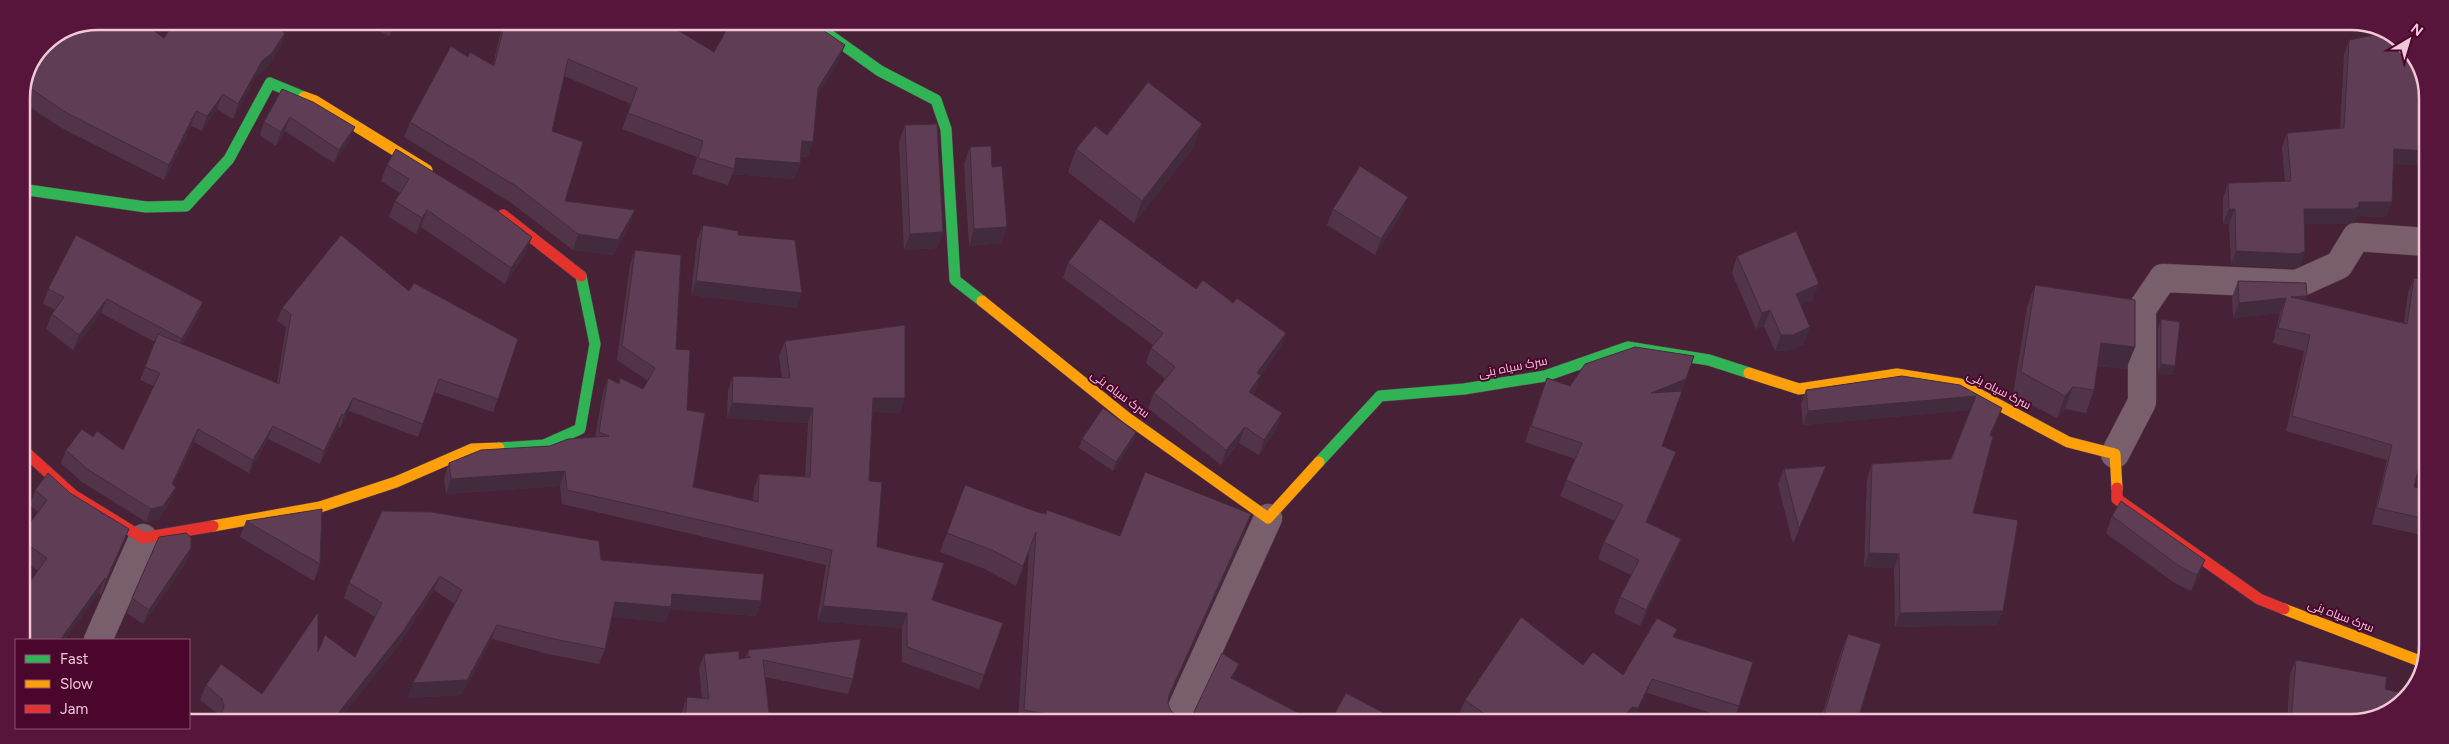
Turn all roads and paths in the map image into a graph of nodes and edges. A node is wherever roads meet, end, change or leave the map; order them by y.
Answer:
1 (822, 30) edge
2 (434, 174) edge
3 (30, 190) edge
4 (493, 210) edge
5 (2419, 241) edge
6 (2115, 454) junction
7 (30, 456) edge
8 (1268, 518) junction
9 (143, 538) junction
10 (98, 639) edge
11 (2417, 660) edge
12 (1179, 714) edge

1 - 8 street, سرک سیاه بنی
2 - 3 street
4 - 9 street
5 - 6 street
6 - 8 street, سرک سیاه بنی
6 - 11 street, سرک سیاه بنی
7 - 9 street
8 - 12 street
9 - 10 street

